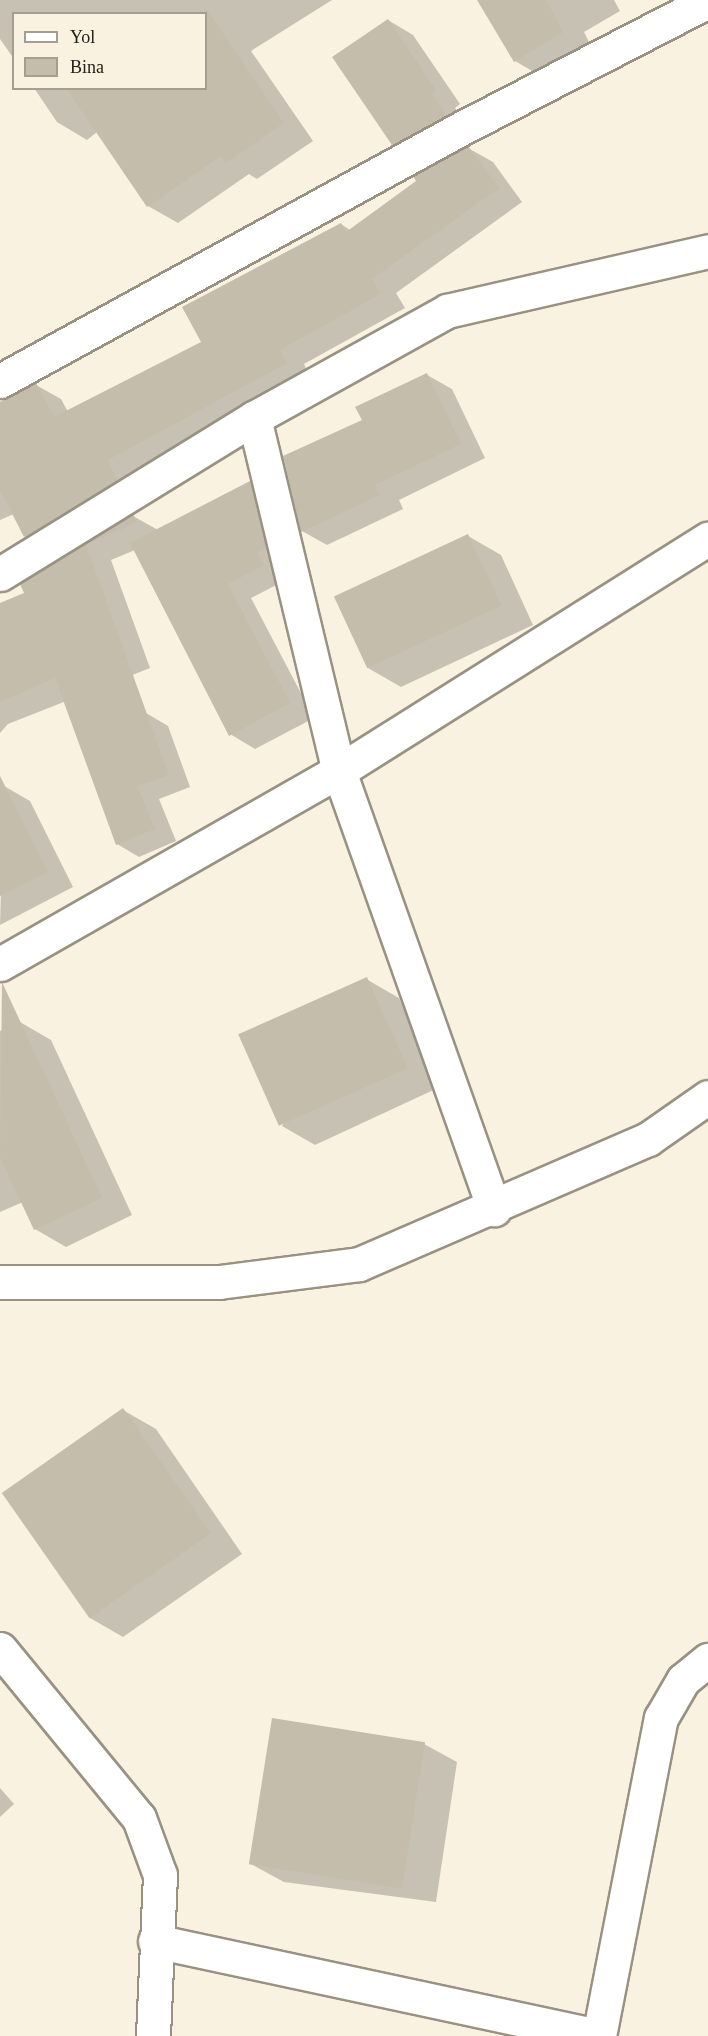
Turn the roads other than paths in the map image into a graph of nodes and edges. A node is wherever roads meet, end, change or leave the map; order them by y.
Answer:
1 (708, 1) edge
2 (708, 251) edge
3 (0, 381) edge
4 (254, 418) junction
5 (708, 539) edge
6 (0, 574) edge
7 (339, 771) junction
8 (0, 963) edge
9 (708, 1097) edge
10 (494, 1209) junction
11 (0, 1282) edge
12 (0, 1649) edge
13 (708, 1660) edge
14 (155, 1941) junction
15 (153, 2036) edge
16 (599, 2036) edge

1 - 3 street
2 - 4 street
4 - 6 street
4 - 7 street
5 - 7 street
7 - 8 street
7 - 10 street
9 - 10 street
10 - 11 street
12 - 14 street
13 - 16 street
14 - 15 street
14 - 16 street

